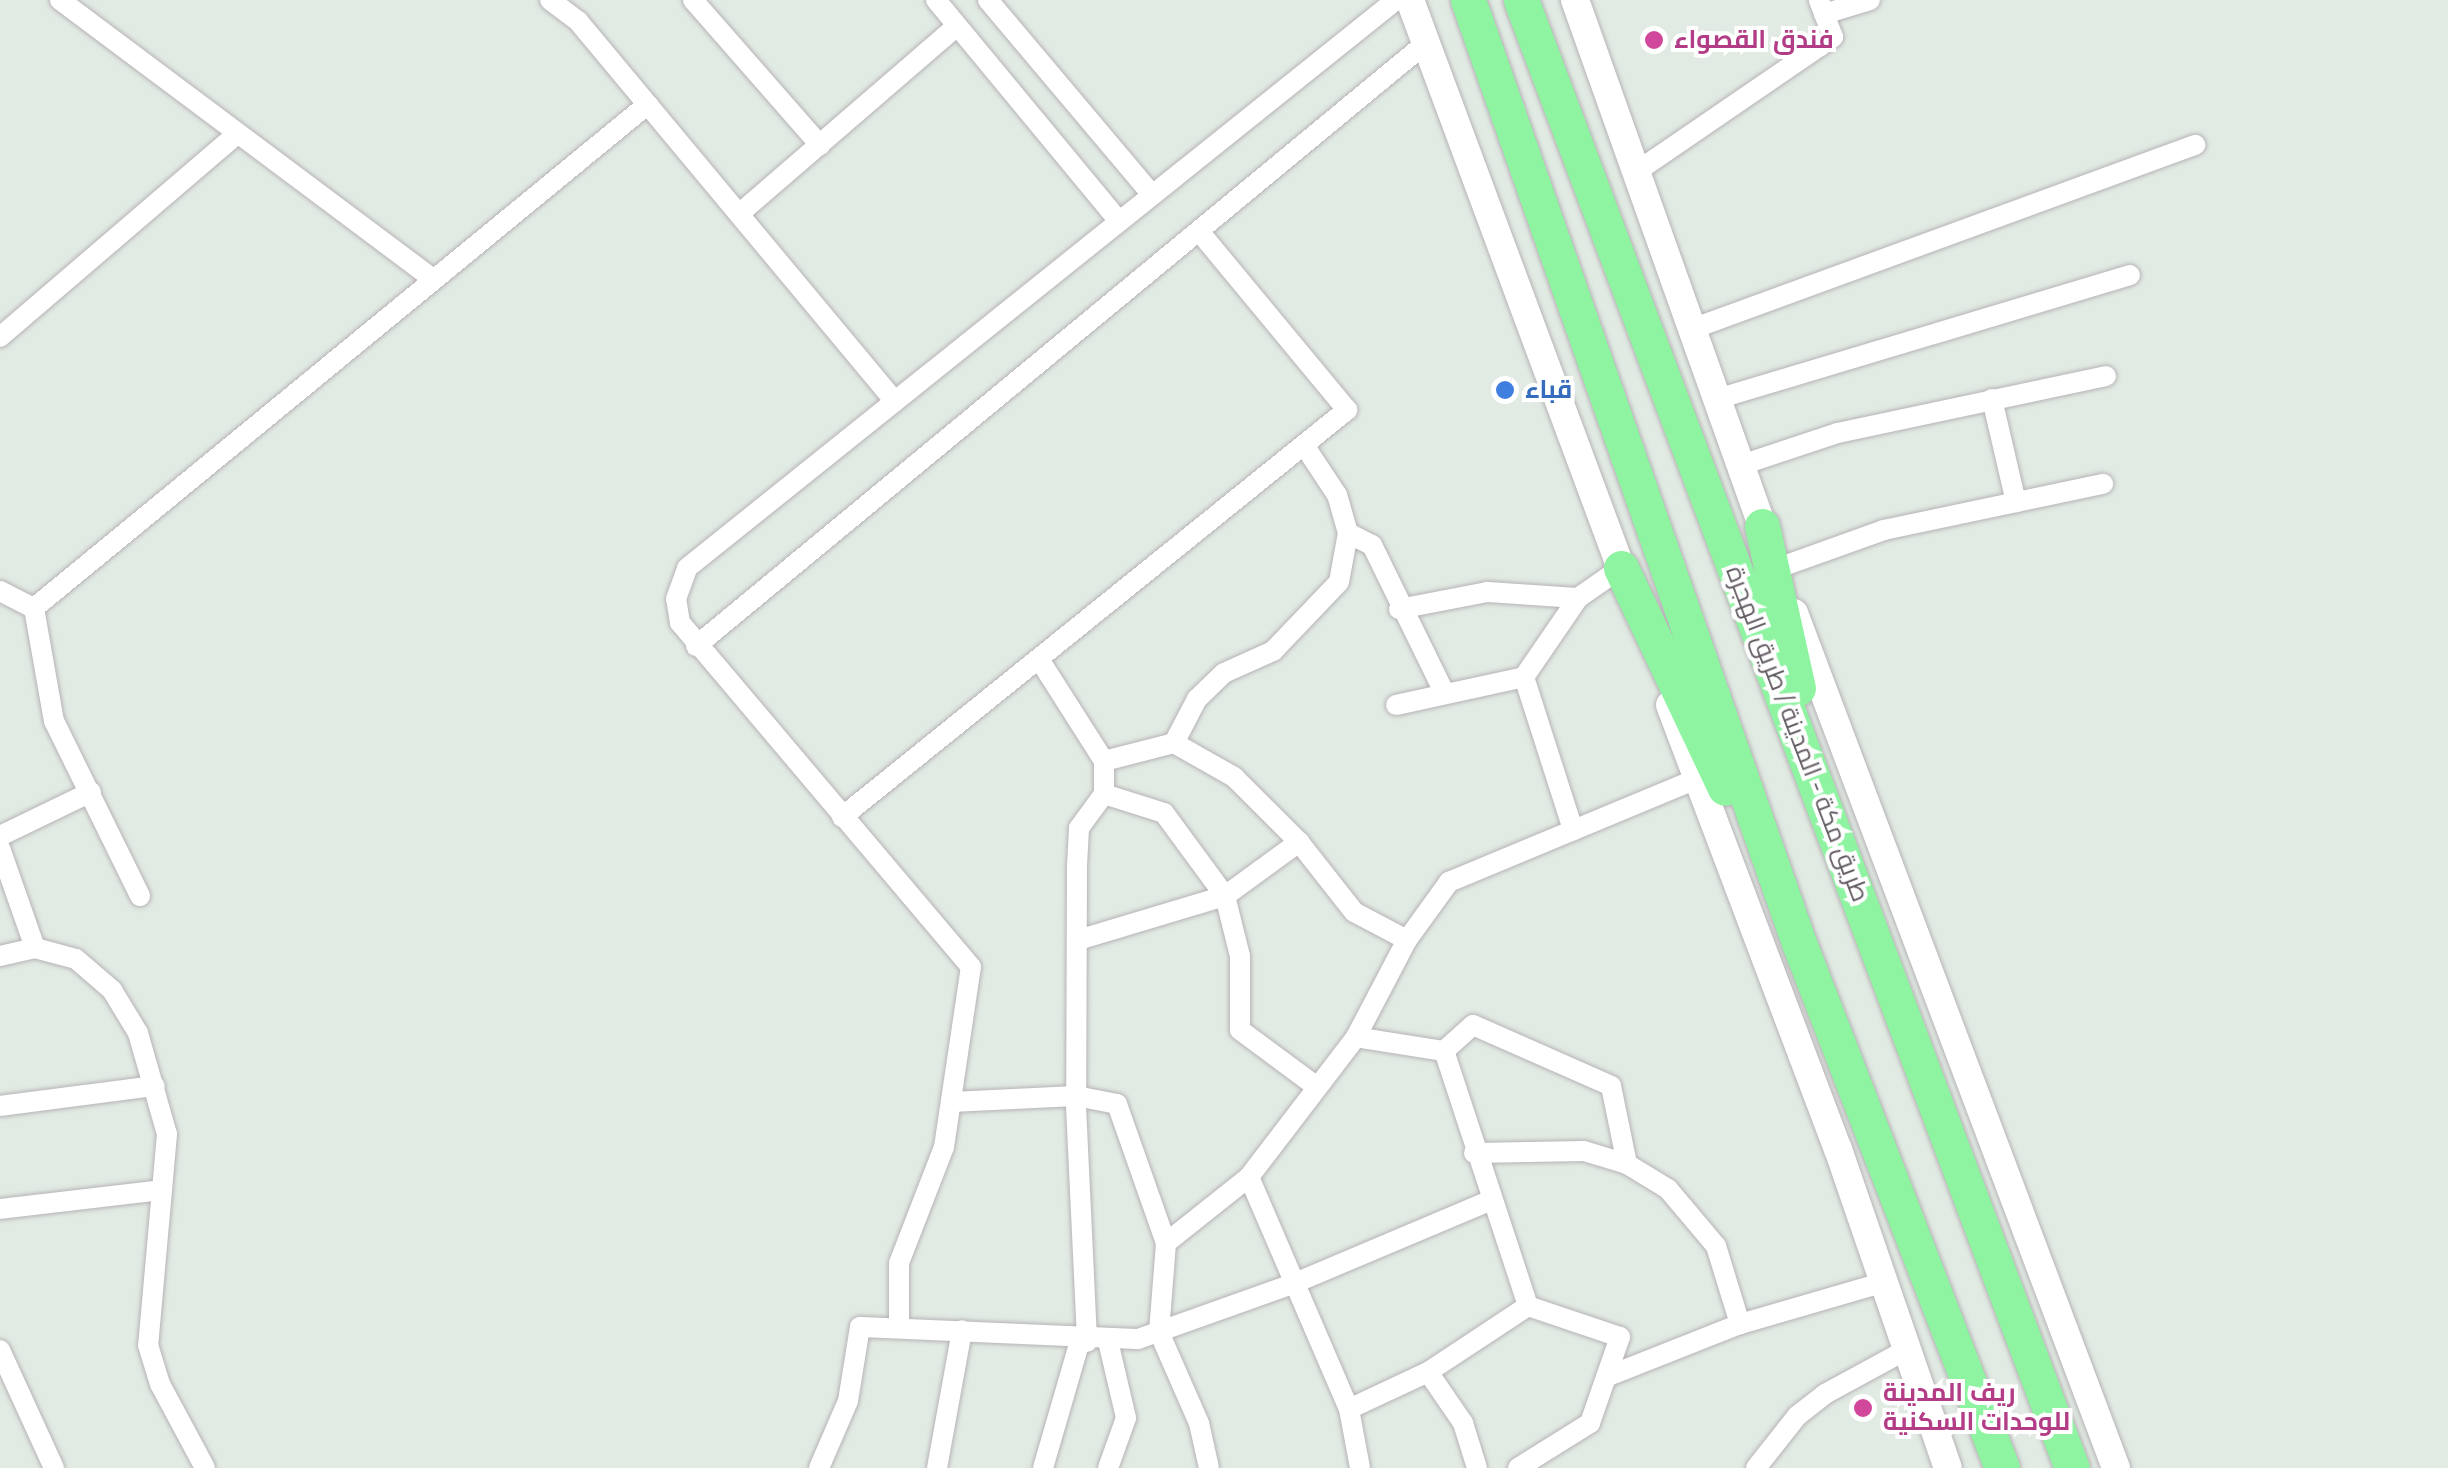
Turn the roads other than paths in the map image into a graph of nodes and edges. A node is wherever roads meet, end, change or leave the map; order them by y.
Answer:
1 (60, 0) edge
2 (550, 0) edge
3 (693, 0) edge
4 (936, 0) edge
5 (988, 0) edge
6 (1396, 0) edge
7 (1410, 0) edge
8 (1468, 0) edge
9 (1521, 0) edge
10 (1575, 0) edge
11 (1870, 0) edge
12 (1821, 7) edge
13 (957, 26) junction
14 (1426, 43) junction
15 (648, 104) junction
16 (238, 133) junction
17 (820, 145) junction
18 (2195, 146) dead end
19 (1636, 172) junction
20 (1152, 195) junction
21 (740, 214) junction
22 (1120, 221) junction
23 (1199, 230) junction
24 (2130, 275) dead end
25 (434, 280) junction
26 (1692, 329) junction
27 (0, 337) edge
28 (2106, 376) dead end
29 (1717, 399) junction
30 (1992, 399) junction
31 (895, 400) junction
32 (1304, 445) junction
33 (1741, 465) junction
34 (2104, 484) dead end
35 (2016, 502) junction
36 (1762, 526) junction
37 (1348, 533) junction
38 (1620, 568) junction
39 (1778, 568) junction
40 (0, 592) edge
41 (1578, 598) junction
42 (34, 608) junction
43 (1399, 608) junction
44 (696, 646) junction
45 (1038, 659) junction
46 (1524, 677) junction
47 (1444, 694) junction
48 (1396, 705) dead end
49 (1174, 743) junction
50 (1104, 762) junction
51 (1697, 779) junction
52 (91, 792) junction
53 (1104, 794) junction
54 (1824, 806) junction
55 (842, 817) junction
56 (1574, 830) junction
57 (0, 836) edge
58 (1299, 842) junction
59 (0, 848) edge
60 (140, 896) dead end
61 (1226, 896) junction
62 (1078, 940) junction
63 (1408, 940) junction
64 (1799, 943) junction
65 (35, 948) junction
66 (0, 956) edge
67 (1356, 1036) junction
68 (1444, 1050) junction
69 (156, 1086) junction
70 (1317, 1087) junction
71 (1076, 1096) junction
72 (950, 1102) junction
73 (0, 1106) edge
74 (1474, 1153) junction
75 (1627, 1164) junction
76 (1248, 1177) junction
77 (162, 1190) junction
78 (1488, 1200) junction
79 (0, 1209) edge
80 (1166, 1243) junction
81 (1884, 1282) junction
82 (1295, 1283) junction
83 (1528, 1306) junction
84 (1740, 1324) junction
85 (899, 1325) junction
86 (962, 1330) junction
87 (1159, 1332) junction
88 (1092, 1341) junction
89 (1955, 1345) junction
90 (0, 1350) edge
91 (1908, 1350) junction
92 (1428, 1372) junction
93 (1606, 1378) junction
94 (1349, 1409) junction
95 (2071, 1458) edge
96 (1355, 1466) edge
97 (54, 1468) edge
98 (205, 1468) edge
99 (820, 1468) edge
100 (937, 1468) edge
101 (1043, 1468) edge
102 (1108, 1468) edge
103 (1209, 1468) edge
104 (1478, 1468) edge
105 (1518, 1468) edge
106 (1756, 1468) edge
107 (1948, 1468) edge
108 (1984, 1468) edge
109 (2002, 1468) edge
110 (2116, 1468) edge

1 - 16 street
2 - 15 street
3 - 17 street
4 - 13 street
5 - 20 street
6 - 20 street
7 - 14 main road
8 - 64 highway
9 - 54 highway, طريق مكة - المدينة / طريق الهجرة
10 - 19 main road
11 - 12 street
12 - 19 street
13 - 17 street
13 - 22 street
14 - 23 street
14 - 38 main road
15 - 21 street
15 - 25 street
16 - 25 street
16 - 27 street
17 - 21 street
18 - 26 street
19 - 26 main road
20 - 22 street
21 - 31 street
22 - 31 street
23 - 32 street
23 - 44 street
24 - 29 street
25 - 42 street
26 - 29 main road
28 - 30 street
29 - 33 main road
30 - 33 street
30 - 35 street
31 - 44 street
32 - 37 street
32 - 45 street
33 - 36 main road
34 - 35 street
35 - 39 street
36 - 39 main road
36 - 54 highway
37 - 43 street
37 - 49 street
38 - 41 street
38 - 51 main road
38 - 64 highway
39 - 110 main road
40 - 42 street
41 - 43 street
41 - 46 street
42 - 52 street
43 - 47 street
44 - 55 street
45 - 50 street
45 - 55 street
46 - 47 street
46 - 56 street
47 - 48 street
49 - 50 street
49 - 58 street
50 - 53 street
51 - 56 street
51 - 81 main road
52 - 57 street
52 - 60 street
53 - 61 street
53 - 62 street
54 - 95 highway, طريق مكة - المدينة / طريق الهجرة
55 - 72 street
56 - 63 street
58 - 61 street
58 - 63 street
59 - 65 street
61 - 62 street
61 - 70 street
62 - 71 street
63 - 67 street
64 - 89 highway
65 - 66 street
65 - 69 street
67 - 68 street
67 - 70 street
68 - 74 street
68 - 75 street
69 - 73 street
69 - 77 street
70 - 76 street
71 - 72 street
71 - 80 street
71 - 88 street
72 - 85 street
74 - 75 street
74 - 78 street
75 - 84 street
76 - 80 street
76 - 82 street
77 - 79 street
77 - 98 street
78 - 82 street
78 - 83 street
80 - 87 street
81 - 84 street
81 - 91 main road
82 - 87 street
82 - 94 street
83 - 92 street
83 - 93 street
84 - 93 street
85 - 86 street
85 - 99 street
86 - 88 street
86 - 100 street
87 - 88 street
87 - 103 street
88 - 101 street
88 - 102 street
89 - 108 highway
89 - 109 highway
90 - 97 street
91 - 106 street
91 - 107 main road
92 - 94 street
92 - 104 street
93 - 105 street
94 - 96 street

